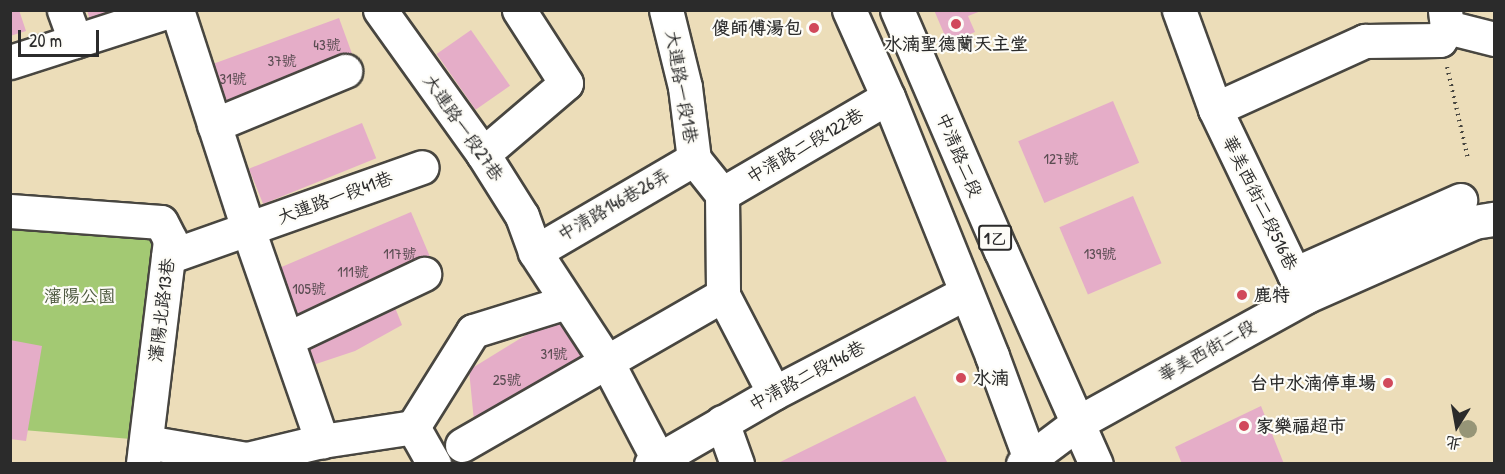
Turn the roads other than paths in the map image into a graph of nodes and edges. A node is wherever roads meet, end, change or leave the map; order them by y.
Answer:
1 (64, 10) edge
2 (172, 10) edge
3 (177, 10) edge
4 (380, 10) edge
5 (519, 10) edge
6 (540, 10) edge
7 (666, 10) edge
8 (849, 10) edge
9 (897, 10) edge
10 (1179, 10) edge
11 (1444, 26) edge
12 (1494, 39) edge
13 (75, 41) junction
14 (551, 60) junction
15 (10, 62) edge
16 (345, 71) dead end
17 (888, 97) junction
18 (1215, 109) junction
19 (214, 125) junction
20 (483, 154) junction
21 (694, 159) junction
22 (422, 167) dead end
23 (722, 194) junction
24 (1460, 200) dead end
25 (10, 211) edge
26 (1494, 219) edge
27 (248, 229) junction
28 (535, 252) junction
29 (168, 257) junction
30 (424, 274) dead end
31 (1299, 285) junction
32 (965, 293) junction
33 (723, 295) junction
34 (566, 302) junction
35 (286, 339) junction
36 (607, 362) junction
37 (774, 393) junction
38 (723, 422) junction
39 (1079, 422) junction
40 (413, 426) junction
41 (322, 441) junction
42 (462, 445) dead end
43 (144, 453) edge
44 (655, 461) edge
45 (1028, 462) edge
46 (434, 464) edge
47 (737, 464) edge
48 (1096, 464) edge

1 - 13 street
2 - 13 street
3 - 19 street
4 - 20 street, 大連路一段27巷
5 - 14 street
6 - 14 street
7 - 21 street, 大連路一段1巷
8 - 17 street, 1乙
9 - 39 street, 中清路二段 / 1乙
10 - 18 street, 華美西街二段516巷
11 - 12 street
11 - 18 street
13 - 15 street
14 - 20 street
16 - 19 street
17 - 23 street, 中清路二段122巷
17 - 32 street, 1乙
18 - 31 street, 華美西街二段516巷
19 - 27 street
20 - 28 street, 大連路一段27巷
21 - 23 street, 大連路一段1巷
21 - 28 street, 中清路146巷26弄
22 - 27 street, 大連路一段41巷
23 - 33 street
24 - 31 street
25 - 29 street, 瀋陽北路13巷
26 - 31 street, 華美西街二段
27 - 29 street, 大連路一段41巷
27 - 35 street
28 - 34 street, 大連路一段27巷
29 - 43 street, 瀋陽北路13巷
30 - 35 street
31 - 39 street, 華美西街二段
32 - 37 street, 中清路二段146巷
32 - 45 street, 1乙
33 - 36 street
33 - 37 street
34 - 36 street, 大連路一段27巷
34 - 40 street
35 - 41 street
36 - 42 street
36 - 44 street, 大連路一段27巷
37 - 38 street, 中清路二段146巷
38 - 44 street, 中清路二段146巷
38 - 47 street
39 - 45 street, 華美西街二段
39 - 48 street, 中清路二段 / 1乙
40 - 41 street
40 - 46 street
41 - 43 street, 瀋陽北路13巷

